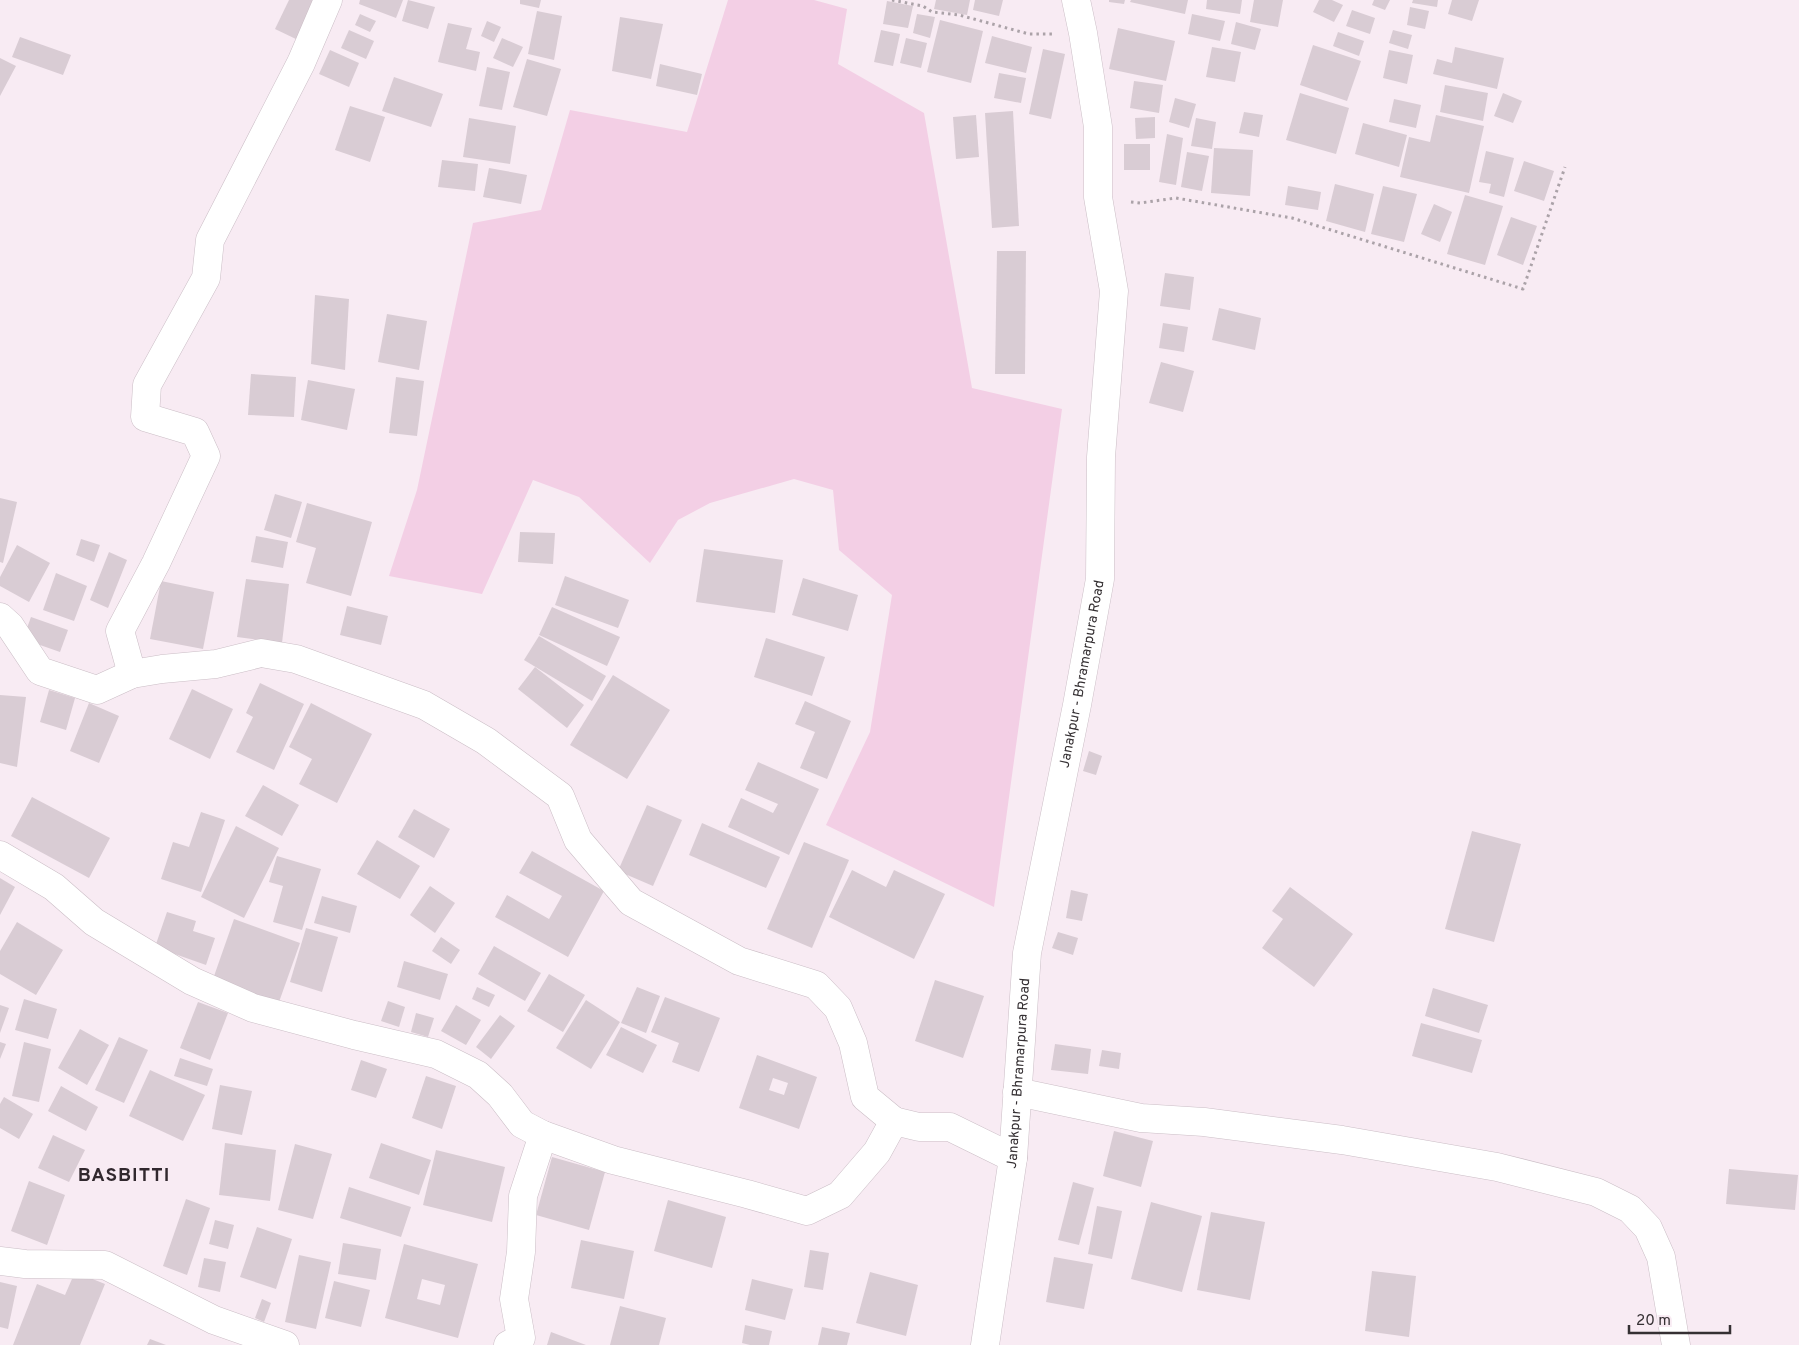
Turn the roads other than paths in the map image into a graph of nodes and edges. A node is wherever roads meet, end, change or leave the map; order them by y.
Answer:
1 (328, 0) edge
2 (1076, 0) edge
3 (0, 617) edge
4 (132, 674) junction
5 (0, 855) edge
6 (1017, 1092) junction
7 (894, 1122) junction
8 (543, 1135) junction
9 (1013, 1158) junction
10 (0, 1261) edge
11 (284, 1345) edge
12 (508, 1345) edge
13 (984, 1345) edge
14 (1676, 1345) edge

1 - 4 street
2 - 6 street, Janakpur - Bhramarpura Road
3 - 4 street
4 - 7 street
5 - 8 street
6 - 9 street, Janakpur - Bhramarpura Road
6 - 14 street
7 - 8 street
7 - 9 street
8 - 12 street
9 - 13 street, Janakpur - Bhramarpura Road
10 - 11 street

